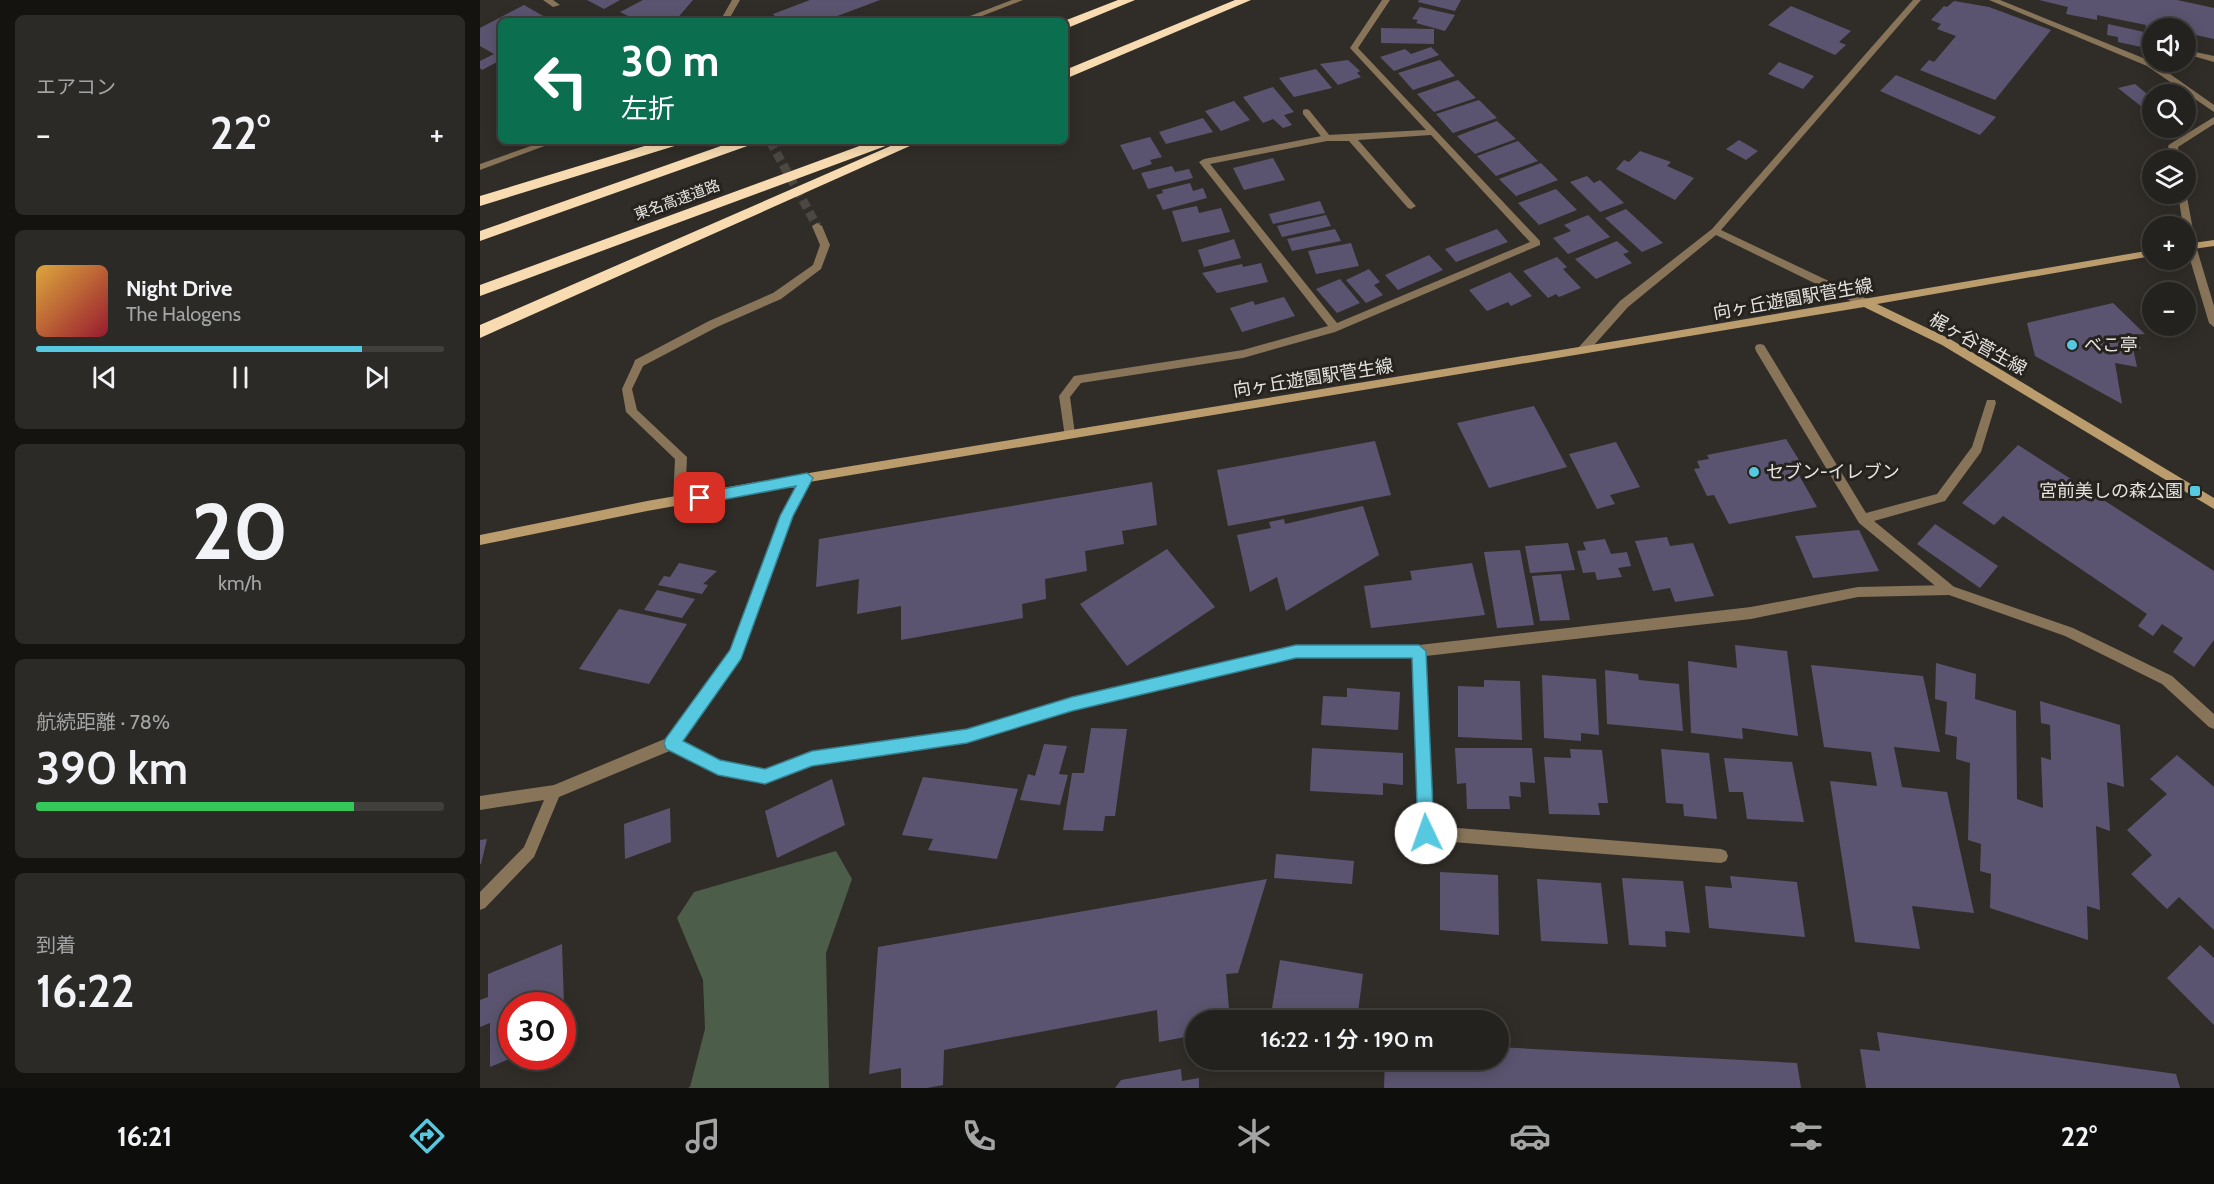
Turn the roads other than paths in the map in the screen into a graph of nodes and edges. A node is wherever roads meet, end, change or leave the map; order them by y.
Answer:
1 (547, 0) edge
2 (736, 0) edge
3 (1019, 0) edge
4 (1129, 0) edge
5 (1245, 0) edge
6 (1386, 0) edge
7 (1917, 0) edge
8 (1993, 0) edge
9 (556, 5) dead end
10 (726, 18) edge
11 (969, 18) edge
12 (1068, 24) edge
13 (2196, 54) edge
14 (2142, 59) edge
15 (2214, 59) edge
16 (2164, 72) edge
17 (1068, 74) edge
18 (2214, 109) edge
19 (1306, 112) dead end
20 (2214, 120) edge
21 (1433, 132) junction
22 (1328, 138) junction
23 (1351, 138) junction
24 (545, 144) edge
25 (666, 144) edge
26 (740, 144) edge
27 (878, 144) edge
28 (907, 144) edge
29 (2174, 150) edge
30 (480, 167) edge
31 (480, 201) edge
32 (1411, 206) dead end
33 (817, 226) tunnel mouth
34 (1715, 231) junction
35 (480, 236) edge
36 (2214, 243) edge
37 (2196, 246) edge
38 (2142, 255) edge
39 (2196, 270) edge
40 (480, 291) edge
41 (1865, 303) junction
42 (2214, 323) edge
43 (1335, 328) junction
44 (480, 332) edge
45 (1760, 348) dead end
46 (1583, 350) junction
47 (1991, 403) dead end
48 (1069, 434) junction
49 (807, 478) junction
50 (679, 502) junction
51 (2214, 504) edge
52 (1863, 519) junction
53 (480, 540) edge
54 (1949, 590) junction
55 (1419, 651) junction
56 (2214, 723) edge
57 (672, 743) junction
58 (554, 792) junction
59 (480, 803) edge
60 (1721, 856) dead end
61 (480, 903) edge

1 - 9 street
2 - 10 street
3 - 11 street
4 - 12 highway
5 - 17 highway
6 - 21 street
7 - 34 street
8 - 14 street
13 - 15 street
16 - 18 street
19 - 22 street
20 - 29 street
21 - 23 street
21 - 43 street
22 - 23 street
22 - 43 street
23 - 32 street
24 - 30 street
25 - 31 highway
26 - 35 highway, 東名高速道路
27 - 40 highway, 東名高速道路
28 - 44 highway
33 - 50 street
34 - 41 street, 梶ヶ谷菅生線
34 - 46 street
36 - 37 street
38 - 41 street, 向ヶ丘遊園駅菅生線
39 - 42 street
41 - 46 street, 向ヶ丘遊園駅菅生線
41 - 51 street, 梶ヶ谷菅生線
43 - 48 street
45 - 52 street
46 - 48 street, 向ヶ丘遊園駅菅生線
47 - 52 street
48 - 49 street, 向ヶ丘遊園駅菅生線
49 - 50 street, 向ヶ丘遊園駅菅生線
49 - 57 street
50 - 53 street, 向ヶ丘遊園駅菅生線
52 - 54 street
54 - 55 street
54 - 56 street
55 - 57 street
55 - 60 street
57 - 58 street
58 - 59 street
58 - 61 street

